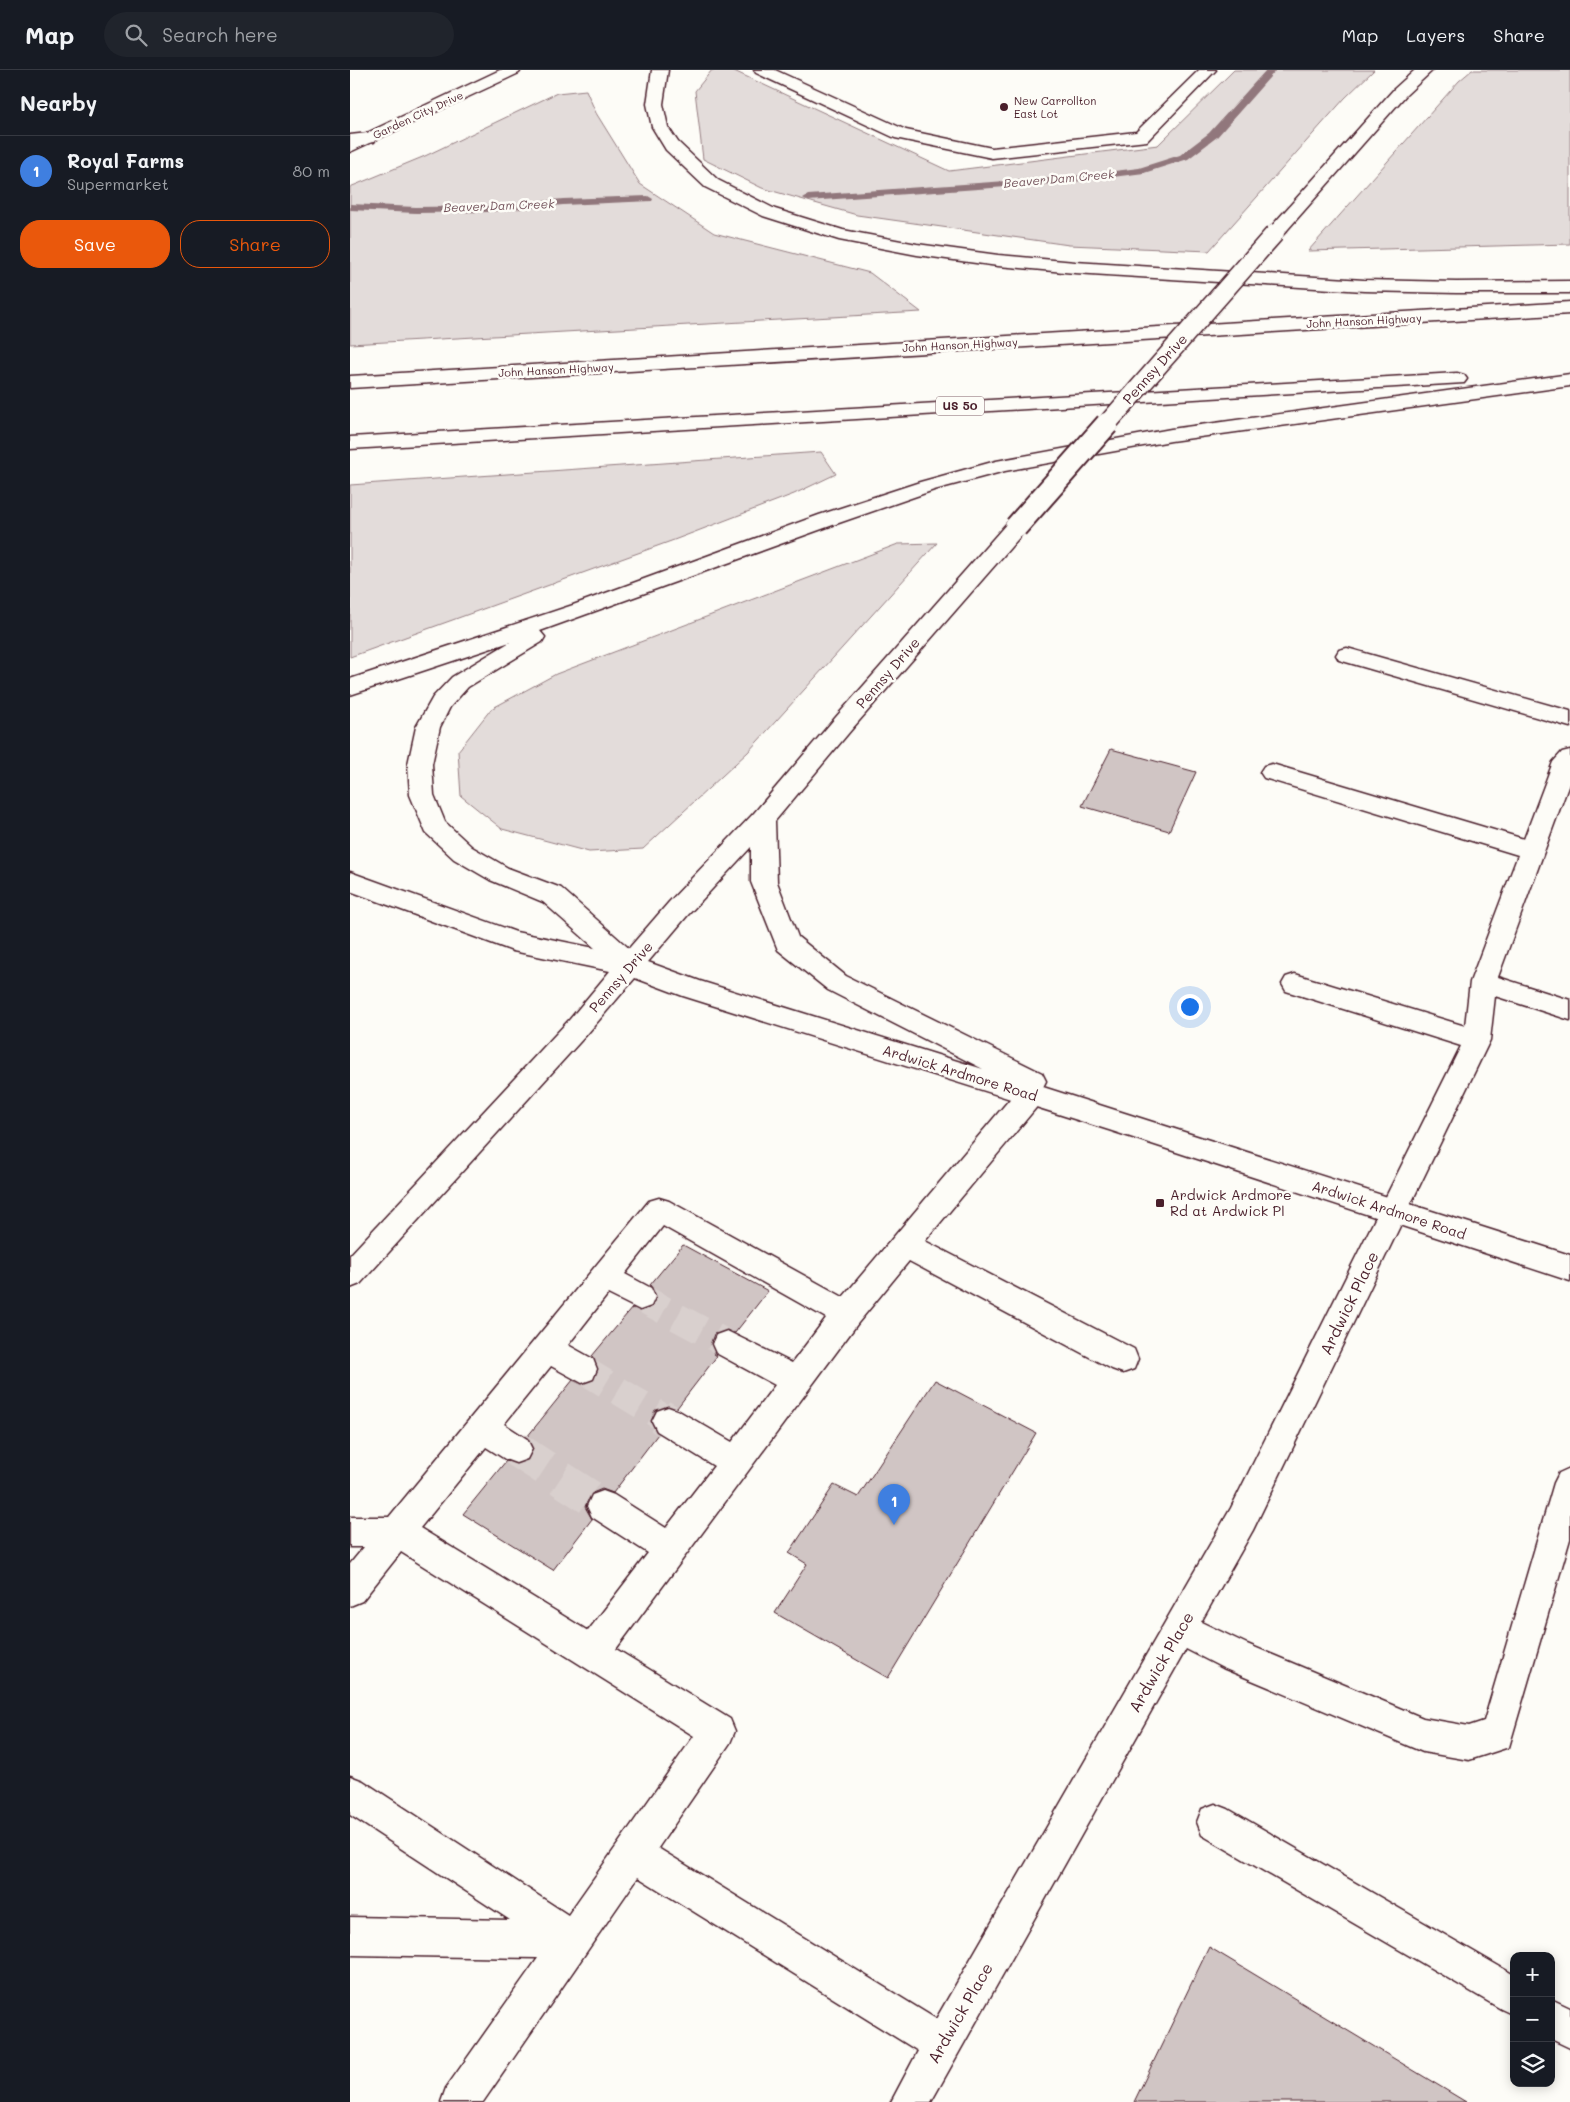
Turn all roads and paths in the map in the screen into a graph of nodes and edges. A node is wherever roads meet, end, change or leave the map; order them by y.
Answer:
1 (660, 70) edge
2 (762, 70) edge
3 (1208, 70) edge
4 (1425, 70) edge
5 (502, 72) edge
6 (368, 138) junction
7 (350, 140) edge
8 (350, 147) edge
9 (1570, 288) edge
10 (1570, 308) edge
11 (1570, 373) edge
12 (1570, 380) edge
13 (350, 382) edge
14 (350, 443) edge
15 (580, 610) junction
16 (1347, 656) dead end
17 (350, 687) edge
18 (1570, 719) edge
19 (1570, 758) edge
20 (1272, 772) dead end
21 (763, 819) junction
22 (1532, 850) junction
23 (350, 881) edge
24 (632, 966) junction
25 (1483, 982) junction
26 (1295, 984) dead end
27 (1570, 1010) edge
28 (1477, 1040) junction
29 (1030, 1095) junction
30 (1109, 1119) junction
31 (1394, 1212) junction
32 (905, 1245) junction
33 (1570, 1268) edge
34 (350, 1275) edge
35 (604, 1277) junction
36 (640, 1297) tunnel mouth
37 (847, 1314) junction
38 (727, 1344) tunnel mouth
39 (547, 1348) junction
40 (1123, 1359) dead end
41 (582, 1369) tunnel mouth
42 (796, 1381) junction
43 (668, 1421) tunnel mouth
44 (482, 1427) junction
45 (516, 1449) tunnel mouth
46 (736, 1462) junction
47 (1570, 1483) edge
48 (603, 1506) tunnel mouth
49 (350, 1532) edge
50 (397, 1532) junction
51 (671, 1549) junction
52 (350, 1590) edge
53 (1180, 1629) junction
54 (593, 1652) junction
55 (350, 1794) edge
56 (1215, 1822) dead end
57 (633, 1853) junction
58 (350, 1936) edge
59 (574, 1940) junction
60 (1510, 1994) edge
61 (1555, 2020) edge
62 (1570, 2029) edge
63 (942, 2045) junction
64 (460, 2102) edge
65 (910, 2102) edge

1 - 9 main road
2 - 3 main road
4 - 21 main road, Pennsy Drive, bridge
5 - 6 main road, Garden City Drive
6 - 7 main road
6 - 8 main road, Garden City Drive
10 - 13 main road, John Hanson Highway
11 - 14 main road, US 50
12 - 15 main road
15 - 17 main road
15 - 24 main road
16 - 18 main road
19 - 22 main road, Ardwick Place
20 - 22 main road
21 - 24 main road, Pennsy Drive
21 - 30 main road
22 - 25 main road, Ardwick Place
23 - 24 main road, Ardwick Ardmore Road
24 - 29 main road, Ardwick Ardmore Road
24 - 34 main road, Pennsy Drive
25 - 27 main road
25 - 28 main road, Ardwick Place
26 - 28 main road
28 - 31 main road, Ardwick Place
29 - 30 main road, Ardwick Ardmore Road
29 - 32 main road
30 - 31 main road, Ardwick Ardmore Road
31 - 33 main road, Ardwick Ardmore Road
31 - 53 main road, Ardwick Place
32 - 37 main road
32 - 40 main road
35 - 36 main road
35 - 37 main road
35 - 39 main road
37 - 42 main road
38 - 42 main road
39 - 41 main road
39 - 44 main road
42 - 46 main road
43 - 46 main road
44 - 45 main road
44 - 50 main road
46 - 51 main road
47 - 53 main road
48 - 51 main road
49 - 50 main road
50 - 52 main road
50 - 54 main road
51 - 54 main road
53 - 63 main road, Ardwick Place
54 - 57 main road
55 - 59 main road
56 - 60 main road
57 - 59 main road
57 - 63 main road
58 - 59 main road
59 - 64 main road
61 - 62 main road
63 - 65 main road, Ardwick Place

